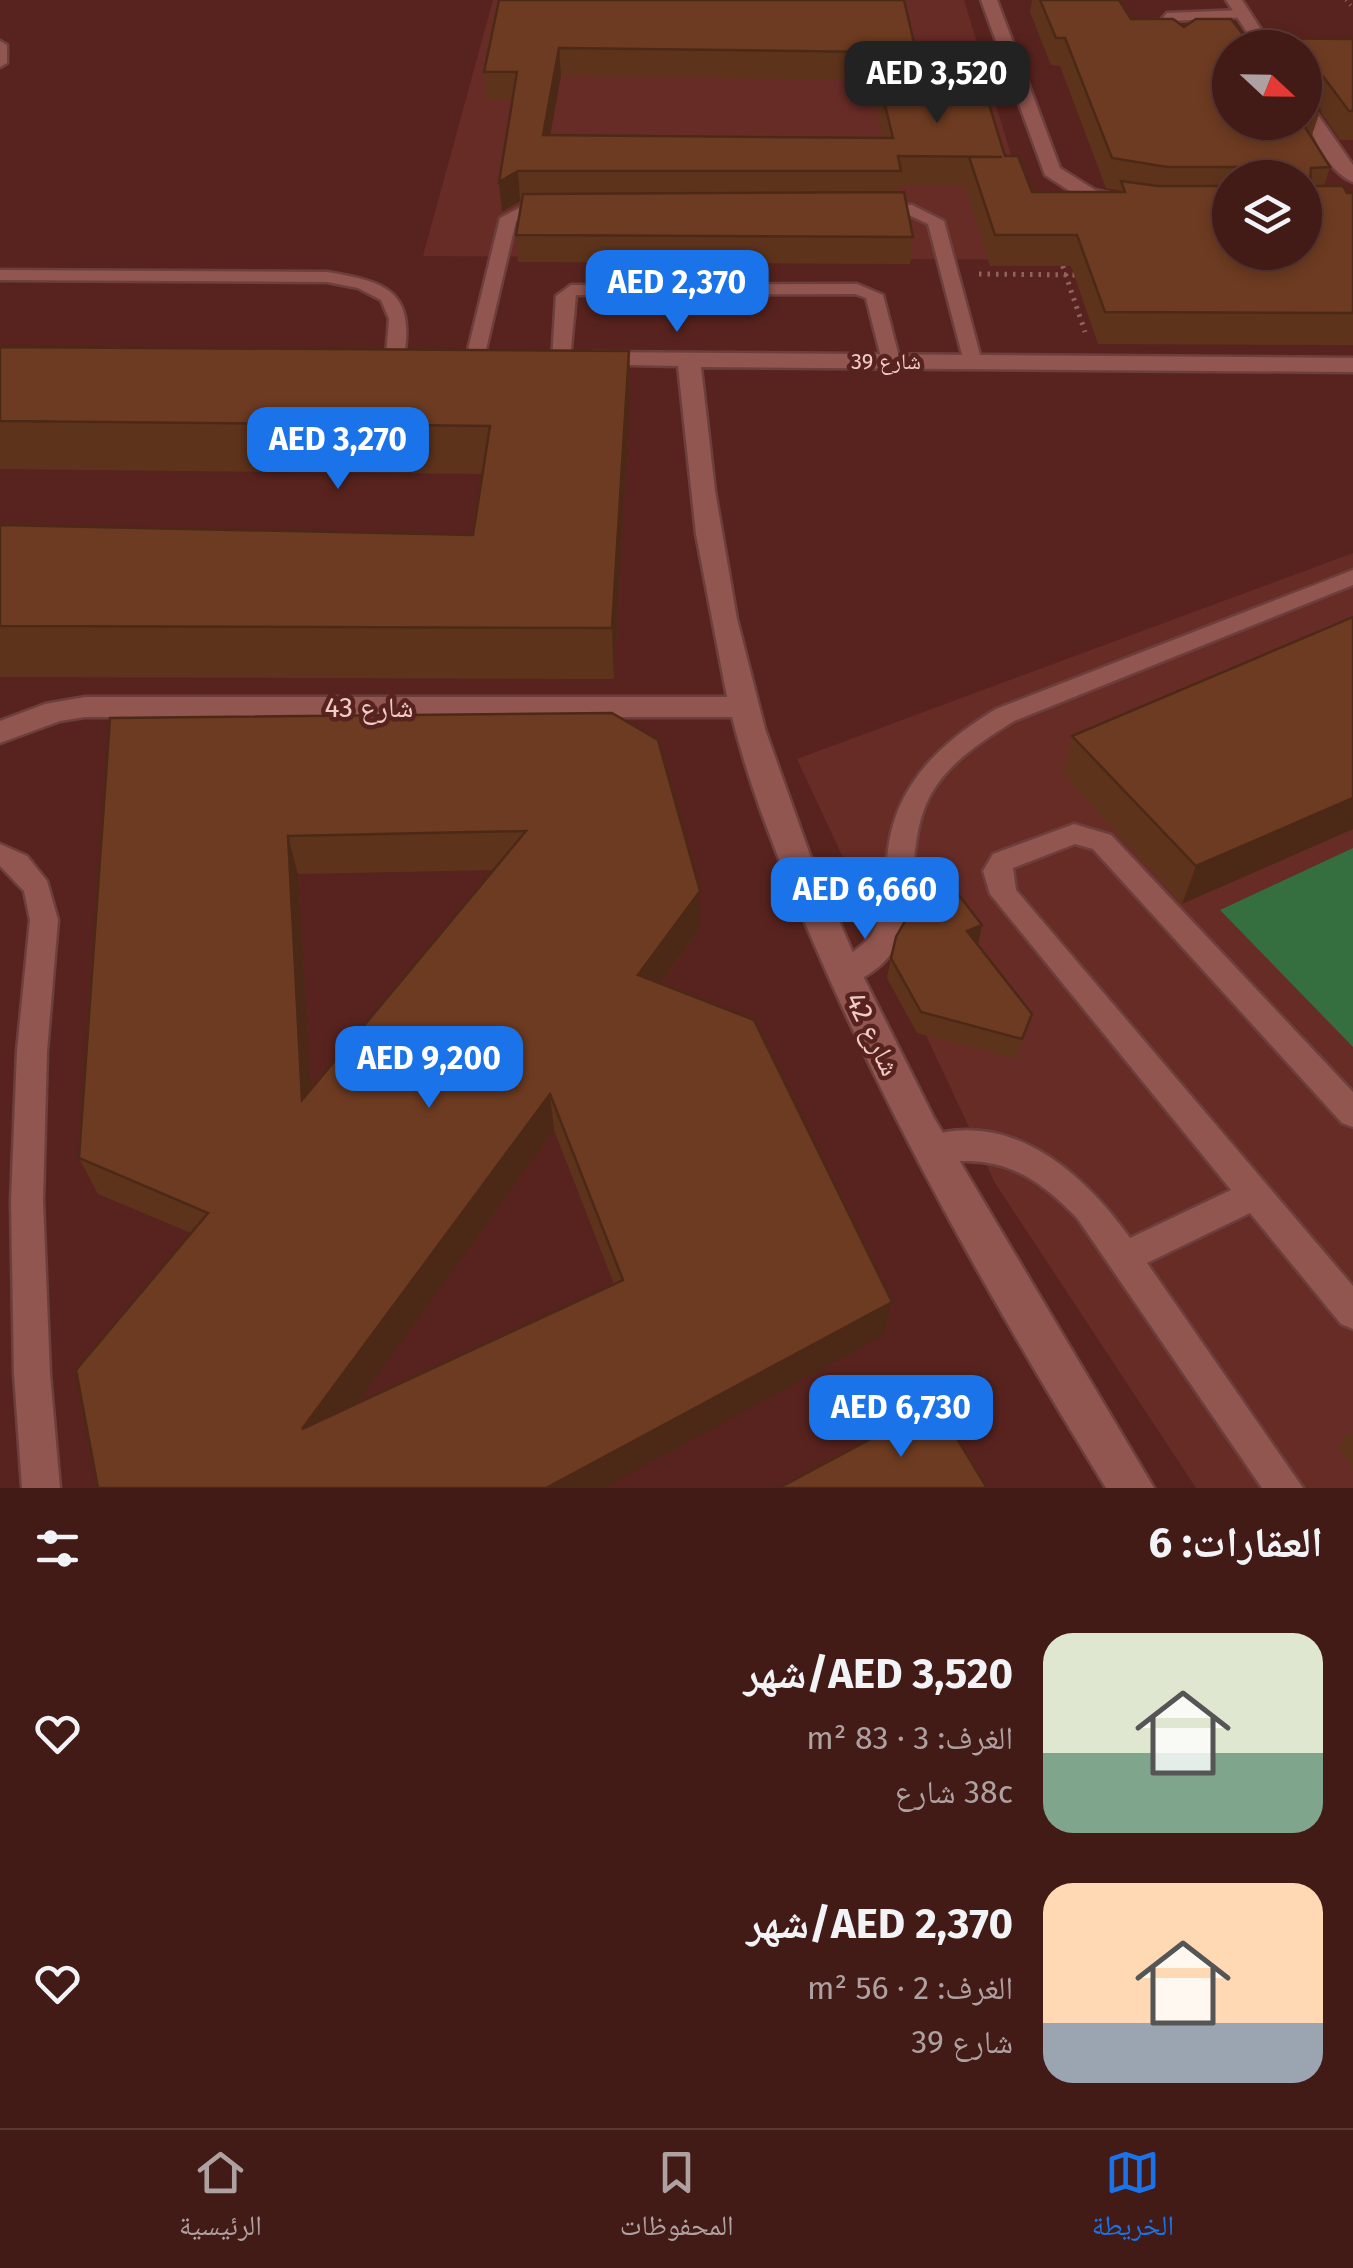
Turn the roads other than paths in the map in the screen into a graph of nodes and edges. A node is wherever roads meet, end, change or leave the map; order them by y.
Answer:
1 (988, 0) edge
2 (1238, 7) edge
3 (1253, 30) edge
4 (0, 45) edge
5 (1179, 47) edge
6 (0, 63) edge
7 (1322, 135) edge
8 (1353, 176) edge
9 (1148, 204) edge
10 (577, 208) edge
11 (864, 210) edge
12 (0, 274) edge
13 (396, 357) edge
14 (474, 358) edge
15 (552, 359) joint
16 (688, 361) junction
17 (892, 361) junction
18 (973, 362) junction
19 (1353, 365) edge
20 (1353, 577) edge
21 (743, 707) junction
22 (0, 733) edge
23 (0, 854) edge
24 (844, 975) junction
25 (1353, 1113) edge
26 (930, 1149) junction
27 (1255, 1195) junction
28 (1124, 1257) junction
29 (1353, 1312) edge
30 (41, 1488) edge
31 (1132, 1488) edge
32 (1284, 1488) edge

1 - 9 street
2 - 3 street
2 - 5 lane
4 - 6 lane
7 - 8 street
10 - 14 lane
11 - 18 lane
12 - 13 lane
15 - 16 street, شارع 39
15 - 17 lane
16 - 17 street, شارع 39
16 - 21 street, شارع 42
17 - 18 street, شارع 39
18 - 19 street, شارع 39
20 - 24 lane
21 - 22 street, شارع 43
21 - 24 street, شارع 42
23 - 30 lane
24 - 26 street, شارع 42
25 - 27 lane
26 - 28 lane
26 - 31 street, شارع 42
27 - 28 lane
27 - 29 lane
28 - 32 lane

